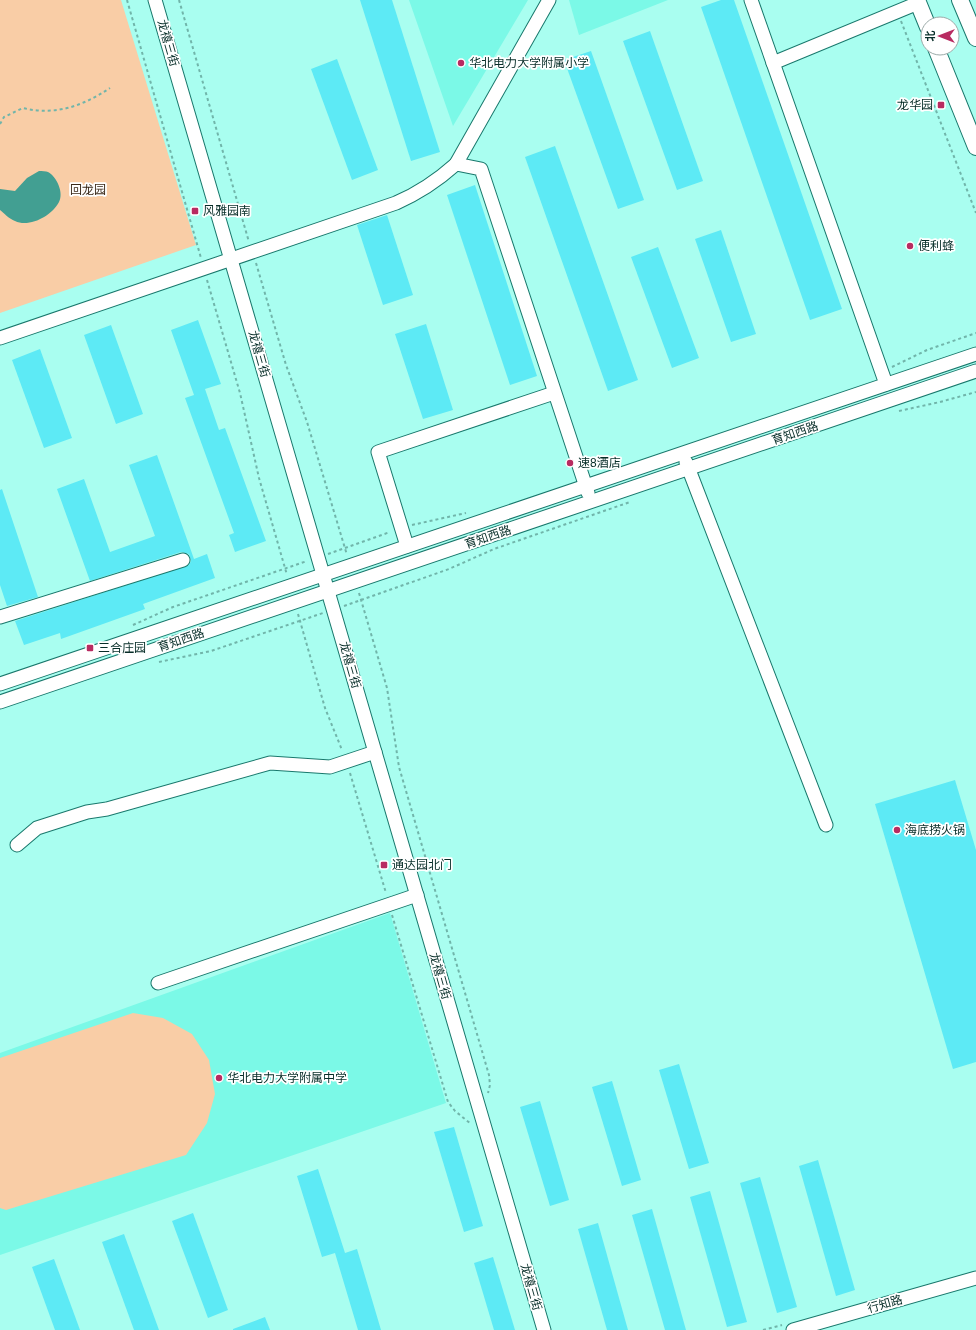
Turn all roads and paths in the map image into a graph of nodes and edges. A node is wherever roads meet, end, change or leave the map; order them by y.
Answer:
1 (127, 0) edge
2 (155, 0) edge
3 (179, 0) edge
4 (549, 0) edge
5 (751, 0) edge
6 (960, 0) edge
7 (918, 2) edge
8 (897, 12) junction
9 (924, 16) edge
10 (976, 38) edge
11 (939, 56) edge
12 (773, 64) junction
13 (110, 88) dead end
14 (0, 124) edge
15 (976, 147) edge
16 (456, 164) junction
17 (976, 214) edge
18 (244, 221) dead end
19 (195, 235) dead end
20 (231, 259) junction
21 (257, 268) dead end
22 (208, 283) dead end
23 (976, 333) edge
24 (0, 338) edge
25 (976, 354) edge
26 (976, 371) edge
27 (884, 378) junction
28 (976, 392) edge
29 (554, 393) junction
30 (896, 412) dead end
31 (682, 453) junction
32 (688, 469) junction
33 (585, 486) junction
34 (634, 501) dead end
35 (591, 502) junction
36 (469, 512) dead end
37 (402, 529) junction
38 (343, 540) dead end
39 (355, 545) dead end
40 (407, 546) junction
41 (282, 556) dead end
42 (183, 560) dead end
43 (276, 571) dead end
44 (323, 575) junction
45 (328, 591) junction
46 (369, 597) dead end
47 (364, 610) dead end
48 (0, 617) edge
49 (290, 624) dead end
50 (130, 627) dead end
51 (303, 630) dead end
52 (153, 663) dead end
53 (0, 684) edge
54 (0, 702) edge
55 (375, 752) junction
56 (346, 761) junction
57 (826, 825) dead end
58 (17, 845) dead end
59 (417, 895) junction
60 (389, 904) junction
61 (158, 983) dead end
62 (486, 1098) dead end
63 (473, 1128) dead end
64 (976, 1278) edge
65 (544, 1330) edge
66 (793, 1330) edge

1 - 19 path
2 - 20 street, 龙禧三街
3 - 18 path
4 - 16 street
5 - 12 street
6 - 10 main road
7 - 8 street
7 - 9 main road
8 - 12 street
8 - 17 path
11 - 15 main road
12 - 27 street
13 - 14 path
16 - 20 street
16 - 29 street
20 - 24 street
20 - 44 street, 龙禧三街
21 - 38 path
22 - 41 path
23 - 27 path
25 - 27 street, 育知西路
26 - 32 street, 育知西路
27 - 31 street, 育知西路
28 - 30 path
29 - 33 street
29 - 37 street
31 - 32 street
31 - 33 street, 育知西路
32 - 35 street, 育知西路
32 - 57 street
33 - 35 street
33 - 40 street, 育知西路
34 - 46 path
35 - 45 street, 育知西路
36 - 37 path
37 - 39 path
37 - 40 street
40 - 44 street, 育知西路
42 - 48 street
43 - 50 path
44 - 45 street, 龙禧三街
44 - 53 street, 育知西路
45 - 54 street, 育知西路
45 - 55 street, 龙禧三街
47 - 62 path
49 - 52 path
51 - 56 path
55 - 56 street
55 - 59 street, 龙禧三街
56 - 58 street
56 - 60 path
59 - 60 street
59 - 65 street, 龙禧三街
60 - 61 street
60 - 63 path
64 - 66 street, 行知路

